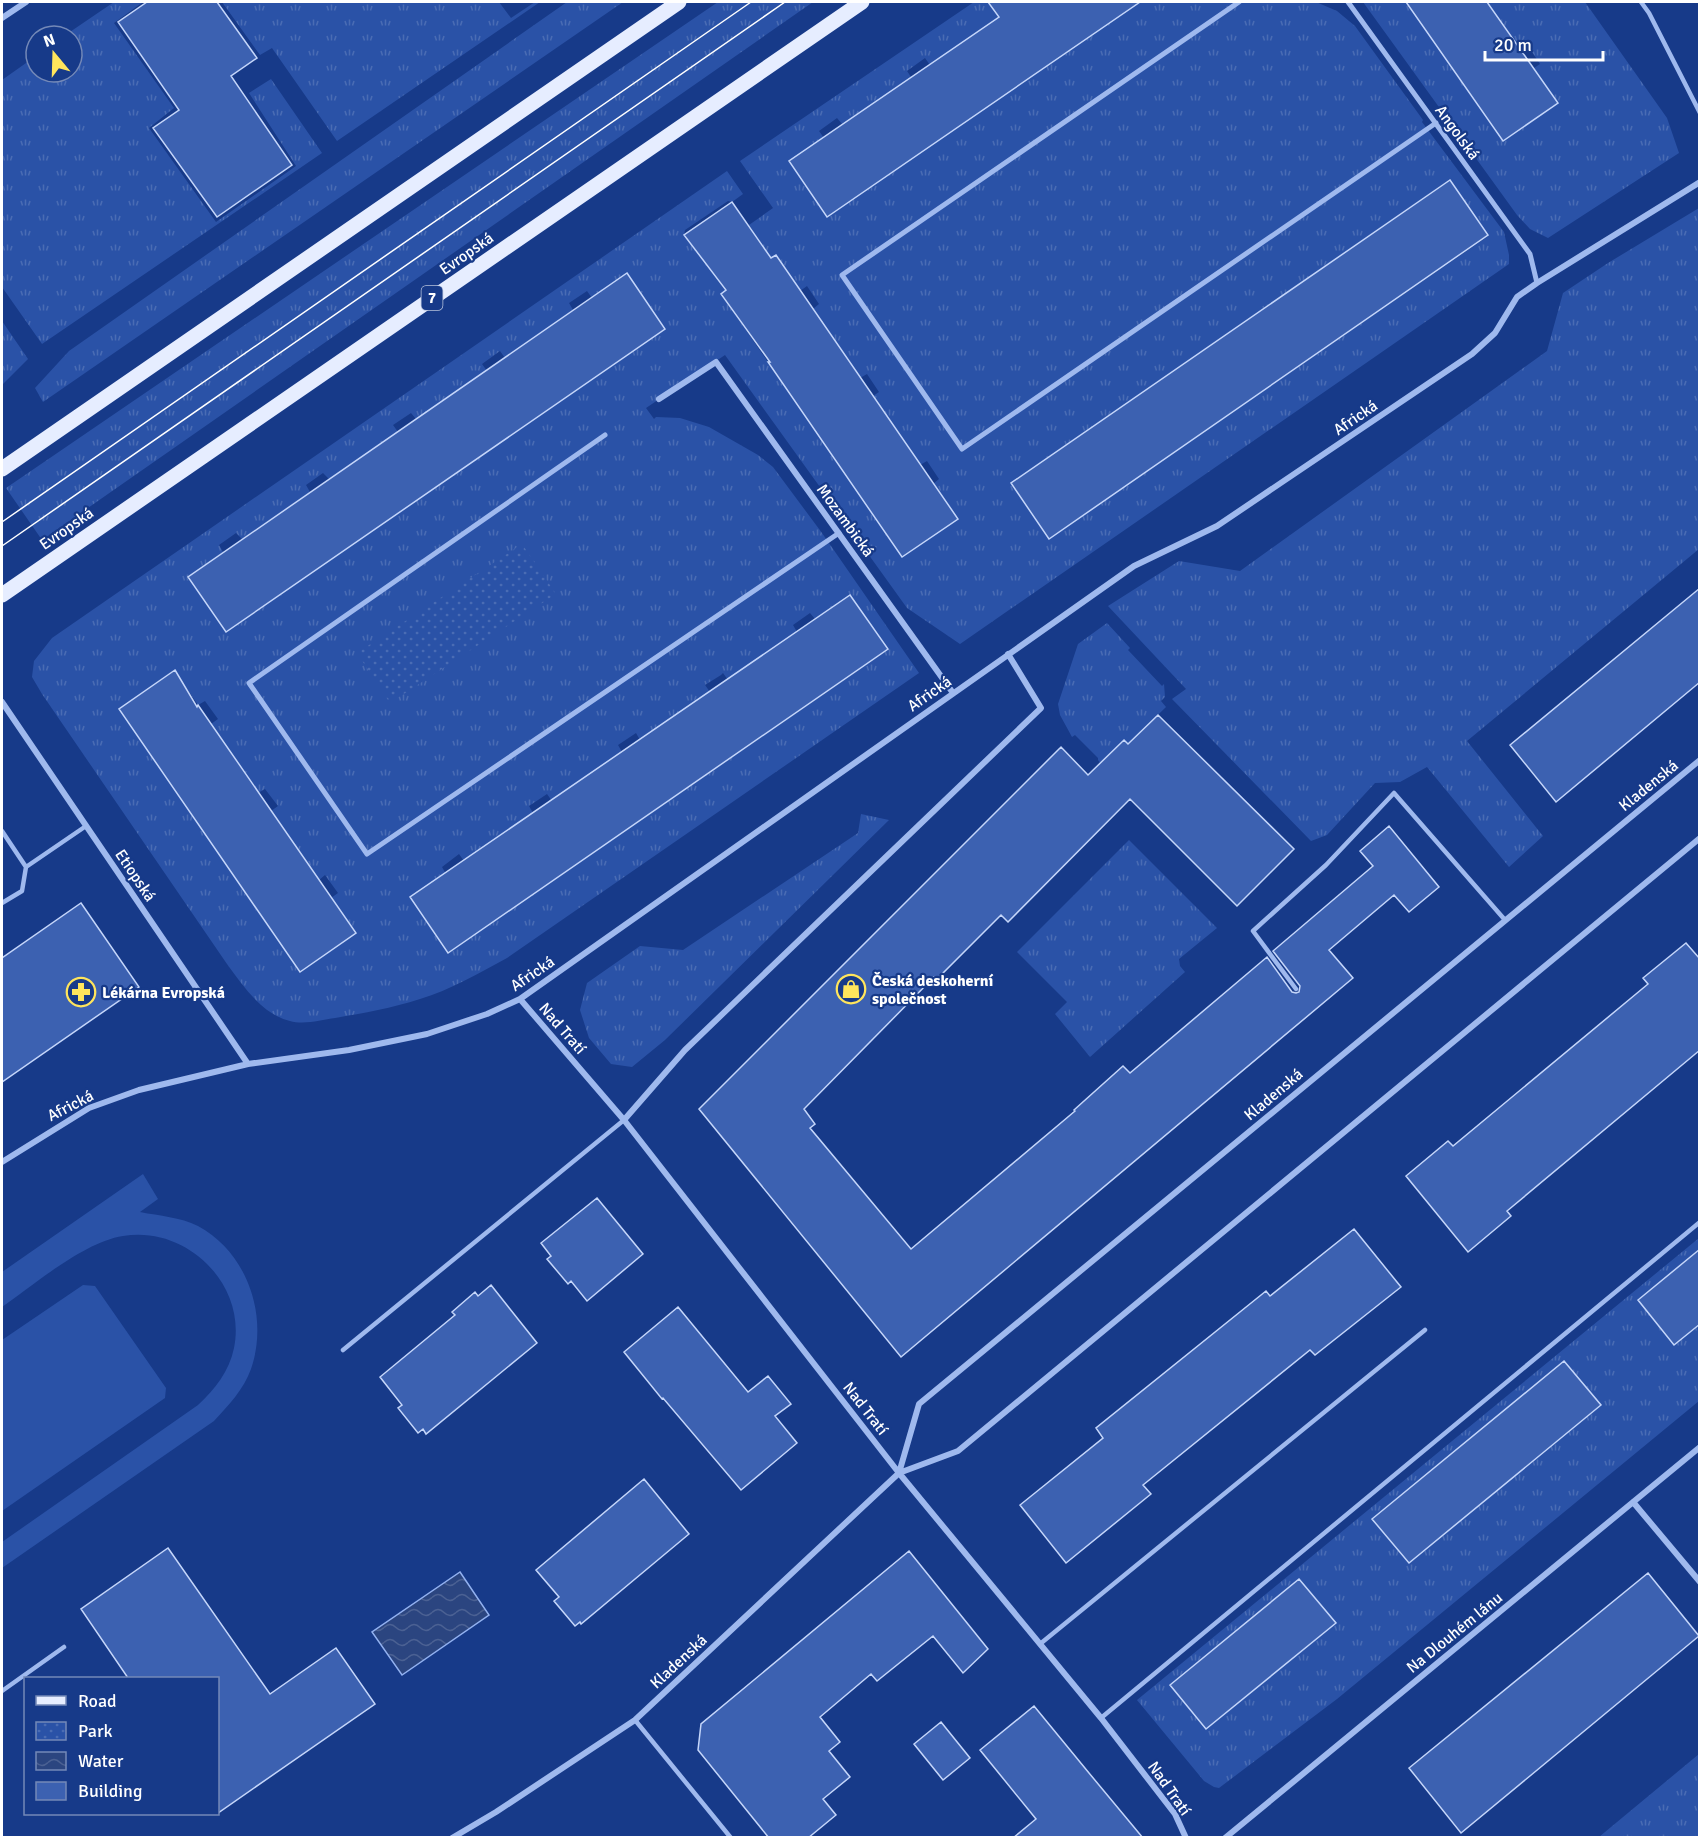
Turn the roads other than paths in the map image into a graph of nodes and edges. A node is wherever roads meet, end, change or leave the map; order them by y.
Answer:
1 (26, 2) edge
2 (680, 2) edge
3 (862, 2) edge
4 (1239, 2) edge
5 (1348, 2) edge
6 (1641, 2) edge
7 (2, 18) edge
8 (1700, 113) edge
9 (1436, 123) junction
10 (1700, 182) edge
11 (1537, 283) junction
12 (659, 399) dead end
13 (605, 435) dead end
14 (2, 470) edge
15 (839, 533) junction
16 (2, 595) edge
17 (1008, 654) junction
18 (952, 693) junction
19 (2, 702) edge
20 (1700, 760) edge
21 (86, 826) junction
22 (2, 831) edge
23 (1700, 838) edge
24 (26, 867) junction
25 (2, 903) edge
26 (1505, 920) junction
27 (1296, 988) dead end
28 (520, 999) junction
29 (248, 1064) junction
30 (624, 1119) junction
31 (2, 1162) edge
32 (1700, 1222) edge
33 (1425, 1330) dead end
34 (343, 1350) dead end
35 (1700, 1447) edge
36 (899, 1473) junction
37 (1633, 1502) junction
38 (1700, 1582) edge
39 (1040, 1644) junction
40 (64, 1647) dead end
41 (2, 1691) edge
42 (1101, 1718) junction
43 (634, 1720) junction
44 (452, 1838) edge
45 (731, 1838) edge
46 (1186, 1838) edge
47 (1225, 1838) edge

1 - 7 street
2 - 14 main road
3 - 16 main road, Evropská / 7
4 - 9 street
5 - 9 street, Angolská
6 - 8 lane
9 - 11 street, Angolská
10 - 11 street, Africká
11 - 17 street, Africká
12 - 15 street, Mozambická
13 - 15 street
15 - 18 street, Mozambická
17 - 18 street, Africká
17 - 30 street
18 - 28 street, Africká
19 - 21 street, Etiopská
20 - 26 street, Kladenská
21 - 24 lane
21 - 29 street, Etiopská
22 - 24 lane
23 - 36 street, Kladenská
24 - 25 lane
26 - 27 lane
26 - 36 street, Kladenská
28 - 29 street, Africká
28 - 30 street, Nad Tratí
29 - 31 street, Africká
30 - 34 lane
30 - 36 street, Nad Tratí
32 - 42 lane
33 - 39 lane
35 - 37 street, Na Dlouhém lánu
36 - 39 street, Nad Tratí
36 - 43 street, Kladenská
37 - 38 street
37 - 47 street, Na Dlouhém lánu
39 - 42 street, Nad Tratí
40 - 41 lane
42 - 46 street, Nad Tratí
43 - 44 street, Kladenská
43 - 45 lane

